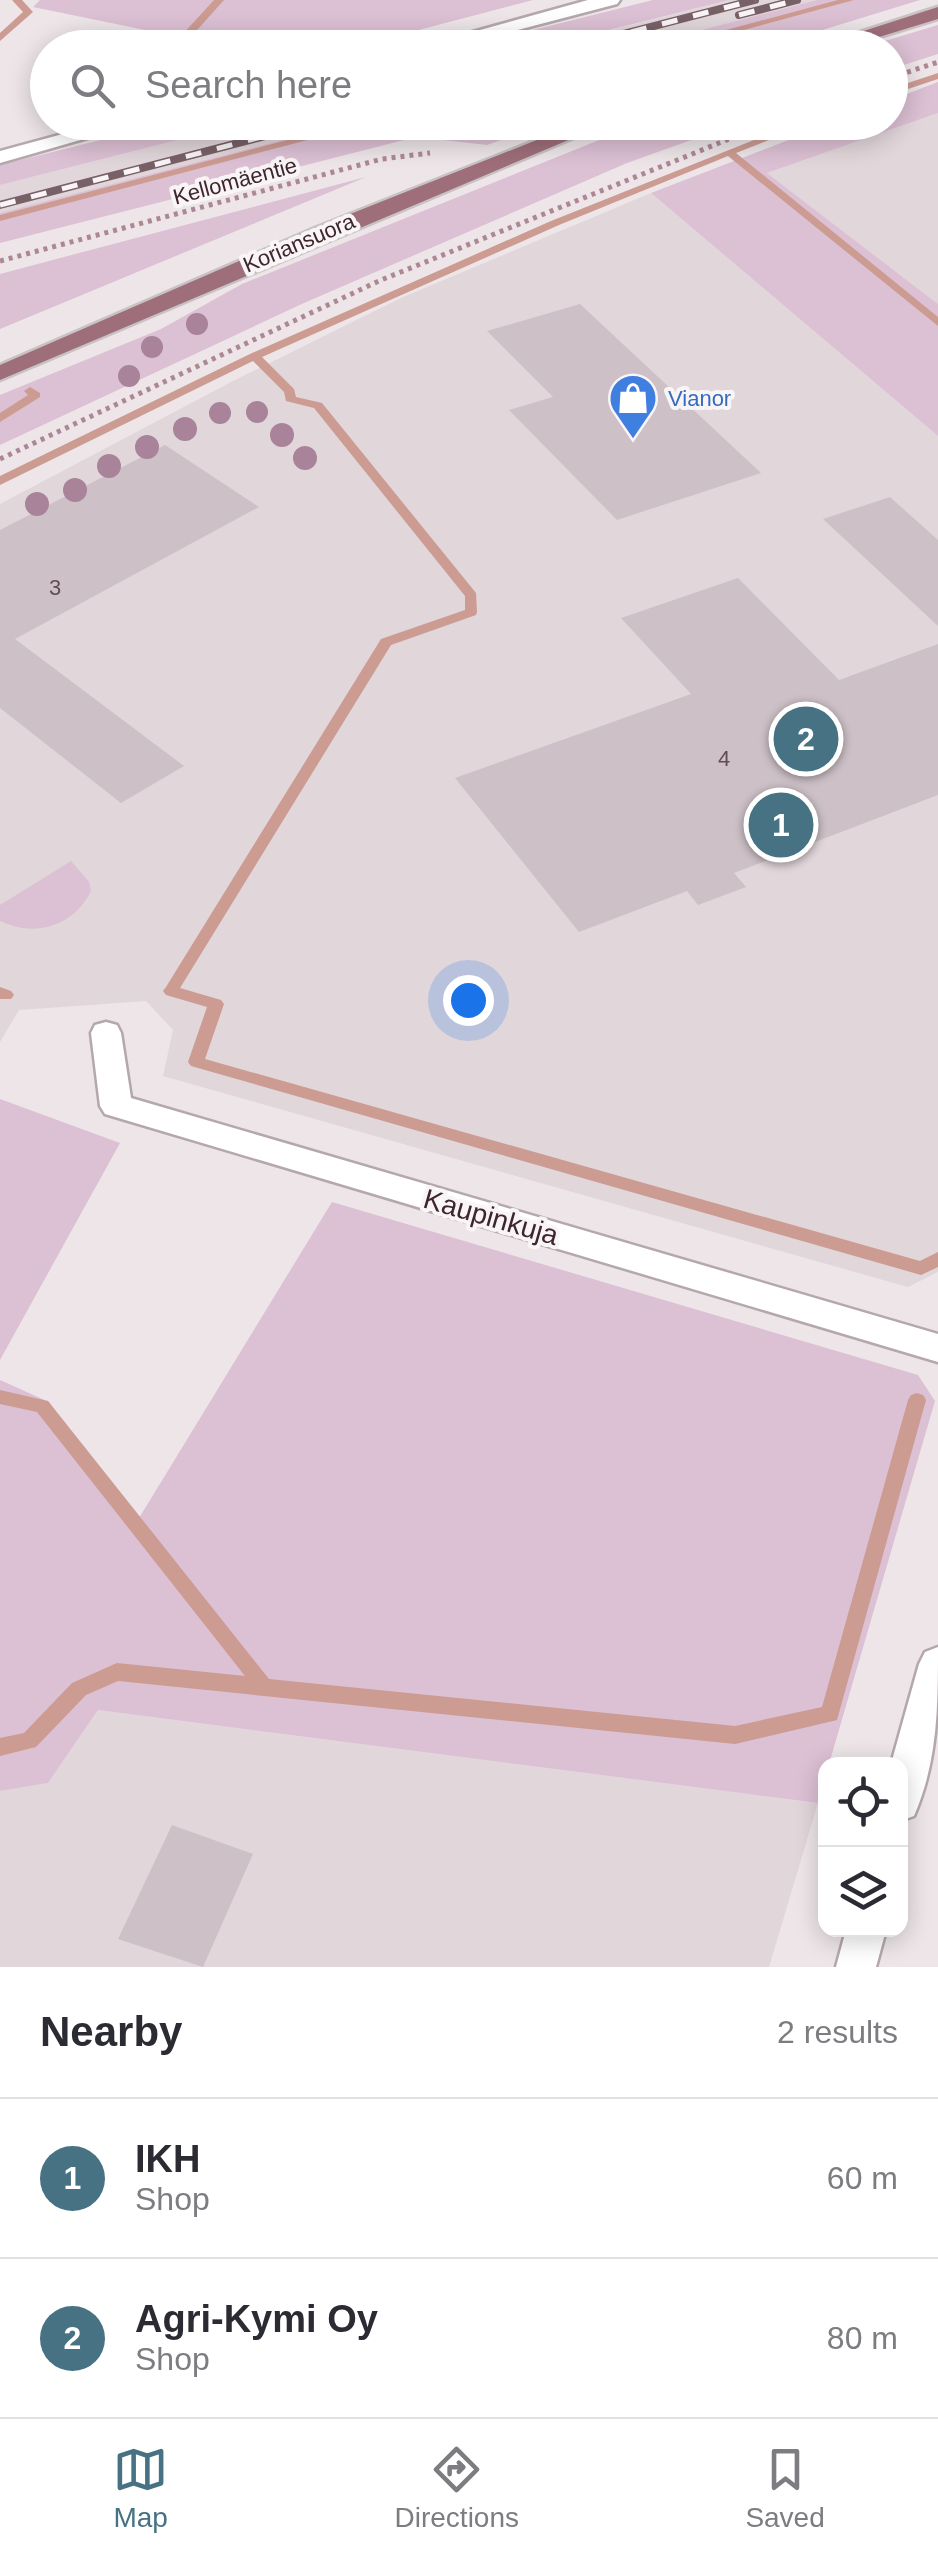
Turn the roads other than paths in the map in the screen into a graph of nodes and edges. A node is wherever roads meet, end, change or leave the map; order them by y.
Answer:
1 (610, 0) edge
2 (938, 12) edge
3 (494, 30) edge
4 (879, 30) edge
5 (65, 140) edge
6 (554, 140) edge
7 (0, 157) edge
8 (0, 373) edge
9 (106, 1033) dead end
10 (938, 1348) edge
11 (938, 1664) edge
12 (908, 1774) edge
13 (864, 1937) edge
14 (856, 1967) edge

1 - 3 street
2 - 4 main road
5 - 7 street
6 - 8 main road, Koriansuora
9 - 10 street, Kaupinkuja
11 - 12 street
13 - 14 street

